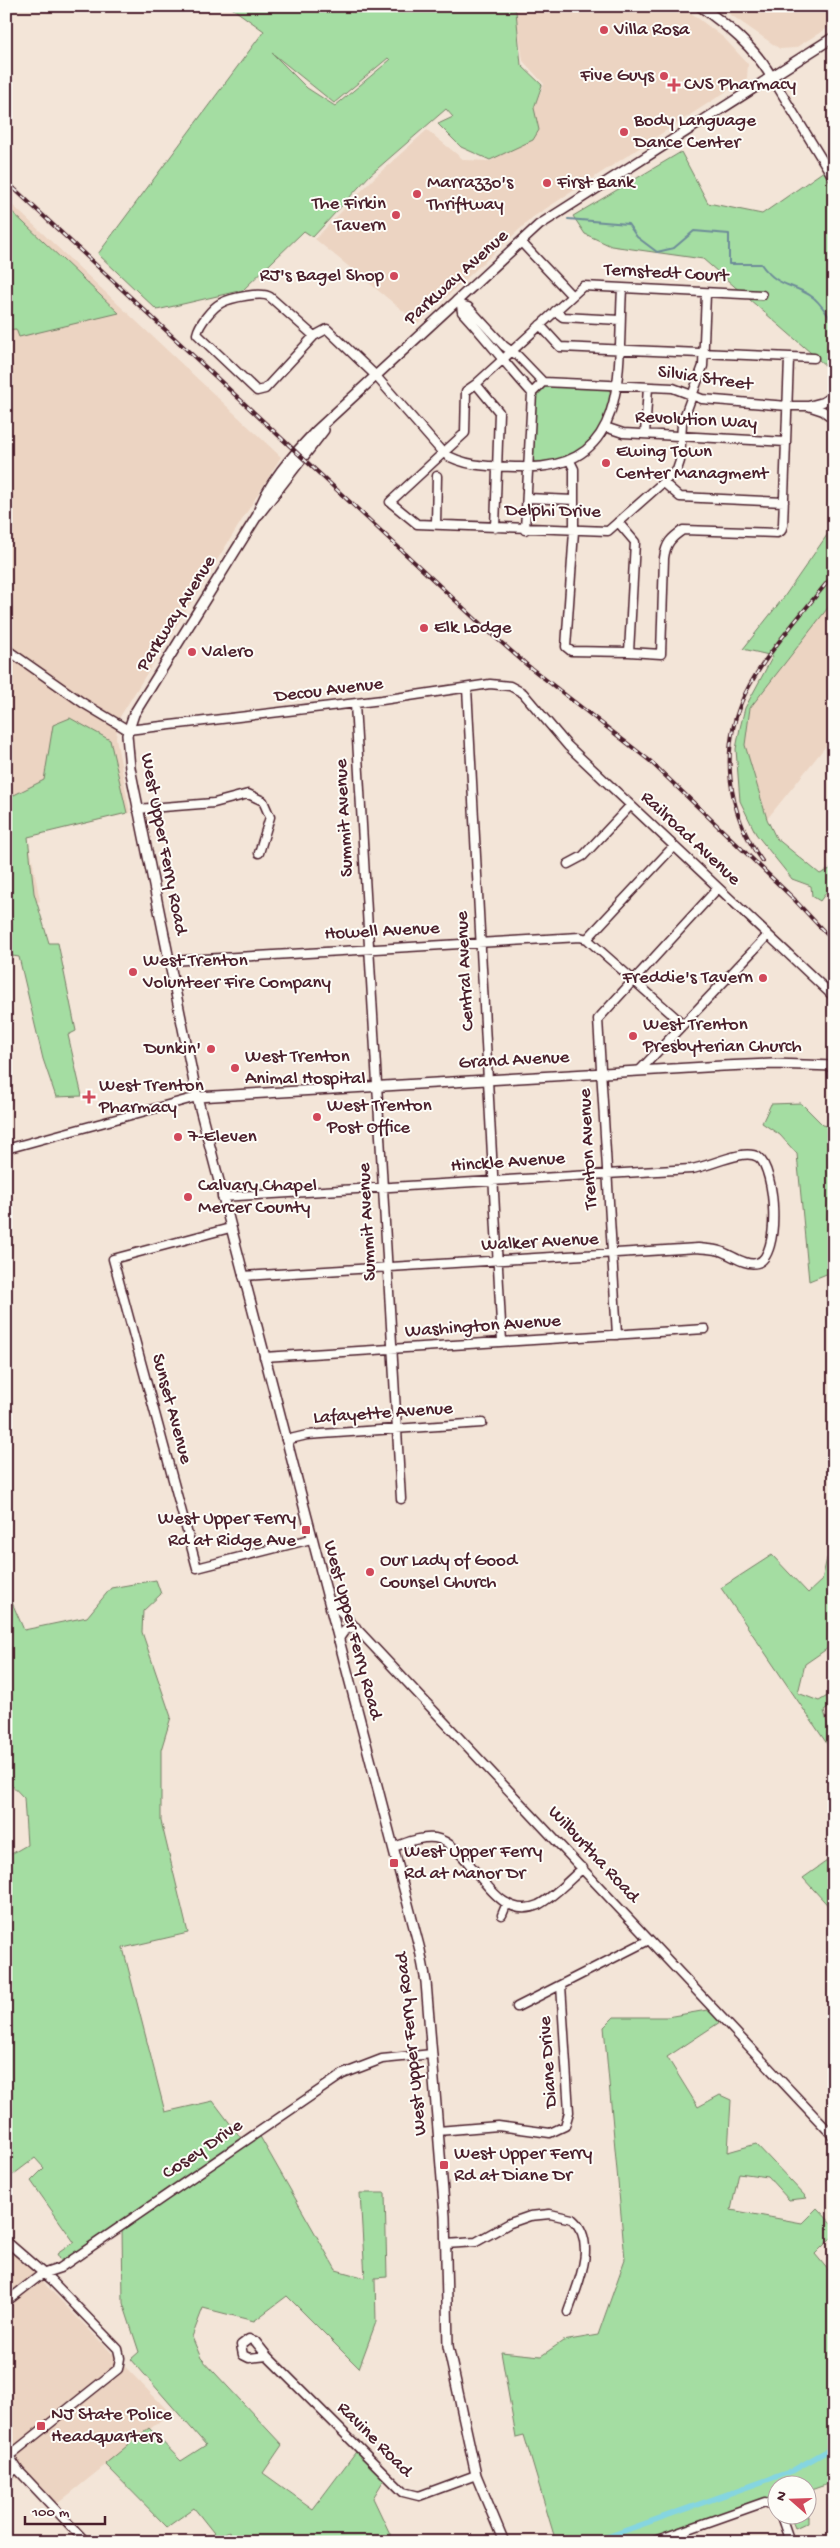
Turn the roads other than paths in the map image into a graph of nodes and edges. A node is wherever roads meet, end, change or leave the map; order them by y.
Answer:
1 (700, 6) edge
2 (834, 37) edge
3 (771, 76) junction
4 (833, 178) edge
5 (521, 242) junction
6 (622, 289) junction
7 (706, 294) junction
8 (762, 295) dead end
9 (572, 296) junction
10 (459, 303) junction
11 (555, 311) junction
12 (620, 320) junction
13 (540, 325) junction
14 (314, 336) junction
15 (510, 350) junction
16 (618, 350) junction
17 (705, 354) junction
18 (502, 358) junction
19 (814, 358) dead end
20 (789, 359) junction
21 (375, 375) junction
22 (543, 382) junction
23 (476, 384) junction
24 (617, 385) junction
25 (648, 387) junction
26 (532, 393) junction
27 (692, 394) junction
28 (831, 398) edge
29 (788, 406) junction
30 (808, 406) junction
31 (826, 414) junction
32 (834, 419) edge
33 (605, 427) junction
34 (645, 434) junction
35 (681, 436) junction
36 (786, 442) junction
37 (443, 453) junction
38 (570, 461) junction
39 (497, 466) junction
40 (528, 468) junction
41 (437, 476) dead end
42 (663, 482) junction
43 (527, 498) junction
44 (574, 500) junction
45 (784, 502) junction
46 (618, 522) junction
47 (436, 524) junction
48 (494, 528) junction
49 (525, 530) junction
50 (574, 531) junction
51 (6, 649) edge
52 (629, 652) junction
53 (467, 688) junction
54 (529, 699) joint
55 (355, 704) junction
56 (128, 730) junction
57 (630, 806) junction
58 (137, 809) junction
59 (674, 846) junction
60 (259, 853) dead end
61 (568, 864) dead end
62 (718, 888) junction
63 (768, 935) junction
64 (587, 939) junction
65 (482, 943) junction
66 (369, 949) junction
67 (170, 961) junction
68 (634, 980) junction
69 (834, 997) edge
70 (683, 1024) junction
71 (834, 1066) edge
72 (640, 1070) junction
73 (601, 1072) junction
74 (488, 1079) junction
75 (376, 1086) junction
76 (197, 1097) junction
77 (6, 1149) edge
78 (607, 1173) junction
79 (495, 1180) junction
80 (383, 1187) junction
81 (770, 1189) joint
82 (222, 1197) junction
83 (230, 1228) junction
84 (612, 1255) junction
85 (498, 1261) junction
86 (387, 1268) junction
87 (243, 1276) junction
88 (705, 1329) dead end
89 (617, 1335) junction
90 (502, 1342) junction
91 (392, 1349) junction
92 (264, 1357) junction
93 (482, 1423) dead end
94 (396, 1429) junction
95 (286, 1440) junction
96 (401, 1499) dead end
97 (311, 1539) junction
98 (327, 1596) junction
99 (348, 1619) junction
100 (356, 1627) junction
101 (336, 1629) junction
102 (338, 1640) junction
103 (394, 1847) junction
104 (583, 1868) junction
105 (507, 1904) junction
106 (502, 1915) dead end
107 (649, 1940) junction
108 (561, 1985) junction
109 (517, 2007) dead end
110 (432, 2054) junction
111 (438, 2130) junction
112 (834, 2137) edge
113 (6, 2241) edge
114 (446, 2244) junction
115 (60, 2268) junction
116 (42, 2274) junction
117 (53, 2282) junction
118 (6, 2302) edge
119 (568, 2312) dead end
120 (267, 2356) dead end
121 (17, 2468) junction
122 (476, 2475) junction
123 (6, 2477) edge
124 (768, 2503) edge
125 (784, 2526) edge
126 (86, 2542) edge
127 (504, 2542) edge
128 (652, 2542) edge
129 (790, 2542) edge

1 - 3 main road
2 - 3 main road, Parkway Avenue
3 - 4 street
3 - 5 main road, Parkway Avenue
5 - 9 street
5 - 10 main road, Parkway Avenue
6 - 7 street, Ternstedt Court
6 - 9 street, Ternstedt Court
6 - 12 street
7 - 8 street, Ternstedt Court
7 - 17 street, Delphi Drive
9 - 11 street, Ternstedt Court
10 - 15 street
10 - 18 street
10 - 21 main road, Parkway Avenue
11 - 12 street
11 - 13 street, Ternstedt Court
12 - 16 street
13 - 15 street, Ternstedt Court
13 - 16 street
14 - 14 street
14 - 21 street
15 - 18 street, Ternstedt Court
15 - 22 street
16 - 17 street
16 - 24 street
17 - 20 street
17 - 27 street, Delphi Drive
18 - 23 street, Ternstedt Court
18 - 26 street
19 - 20 street
20 - 29 street
21 - 37 street
21 - 56 main road, Parkway Avenue
22 - 24 street, Silvia Street
22 - 26 street
23 - 37 street, Ternstedt Court
23 - 39 street
24 - 25 street, Silvia Street
24 - 33 street
25 - 27 street, Silvia Street
25 - 34 street
26 - 40 street
27 - 29 street, Silvia Street
27 - 35 street, Delphi Drive
28 - 30 street
28 - 31 street
29 - 30 street, Silvia Street
29 - 36 street
30 - 31 street
31 - 32 street
33 - 34 street, Revolution Way
33 - 38 street
34 - 35 street, Revolution Way
35 - 36 street, Revolution Way
35 - 42 street, Delphi Drive
36 - 45 street
37 - 39 street
37 - 47 street, Delphi Drive
38 - 40 street
38 - 44 street
39 - 40 street
39 - 48 street
40 - 43 street
41 - 47 street
42 - 45 street
42 - 46 street, Delphi Drive
43 - 44 street
43 - 49 street
44 - 50 street
45 - 52 street
46 - 50 street, Delphi Drive
46 - 52 street
47 - 48 street, Delphi Drive
48 - 49 street, Delphi Drive
49 - 50 street, Delphi Drive
50 - 52 street
51 - 56 street
53 - 54 street, Decou Avenue
53 - 55 street, Decou Avenue
53 - 65 street, Central Avenue
54 - 57 street, Railroad Avenue
55 - 56 street, Decou Avenue
55 - 66 street, Summit Avenue
56 - 58 main road, West Upper Ferry Road
57 - 59 street, Railroad Avenue
57 - 61 street
58 - 60 street
58 - 67 main road, West Upper Ferry Road
59 - 62 street, Railroad Avenue
59 - 64 street
62 - 63 street, Railroad Avenue
62 - 68 street, Trenton Avenue
63 - 69 street, Railroad Avenue
63 - 70 street
64 - 65 street, Howell Avenue
64 - 68 street
65 - 66 street, Howell Avenue
65 - 74 street, Central Avenue
66 - 67 street, Howell Avenue
66 - 75 street, Summit Avenue
67 - 76 main road, West Upper Ferry Road
68 - 70 street
68 - 73 street, Trenton Avenue
70 - 72 street
71 - 72 main road, Grand Avenue
72 - 73 main road, Grand Avenue
73 - 74 main road, Grand Avenue
73 - 78 street, Trenton Avenue
74 - 75 main road, Grand Avenue
74 - 79 street, Central Avenue
75 - 76 main road, Grand Avenue
75 - 80 street, Summit Avenue
76 - 77 street
76 - 82 main road, West Upper Ferry Road
78 - 79 street, Hinckle Avenue
78 - 81 street, Hinckle Avenue
78 - 84 street, Trenton Avenue
79 - 80 street, Hinckle Avenue
79 - 85 street, Central Avenue
80 - 82 street, Hinckle Avenue
80 - 86 street, Summit Avenue
81 - 84 street, Walker Avenue
82 - 83 main road, West Upper Ferry Road
83 - 87 main road, West Upper Ferry Road
83 - 97 street, Sunset Avenue
84 - 85 street, Walker Avenue
84 - 89 street, Trenton Avenue
85 - 86 street, Walker Avenue
85 - 90 street, Central Avenue
86 - 87 street, Walker Avenue
86 - 91 street, Summit Avenue
87 - 92 main road, West Upper Ferry Road
88 - 89 street, Washington Avenue
89 - 90 street, Washington Avenue
90 - 91 street, Washington Avenue
91 - 92 street, Washington Avenue
91 - 94 street, Summit Avenue
92 - 95 main road, West Upper Ferry Road
93 - 94 street, Lafayette Avenue
94 - 95 street, Lafayette Avenue
94 - 96 street, Summit Avenue
95 - 97 main road, West Upper Ferry Road
97 - 98 main road, West Upper Ferry Road
98 - 99 street, Wilburtha Road
98 - 101 main road, West Upper Ferry Road
99 - 100 street, Wilburtha Road
99 - 101 street
100 - 102 street
100 - 104 street, Wilburtha Road
101 - 102 main road, West Upper Ferry Road
102 - 103 main road, West Upper Ferry Road
103 - 105 street
103 - 110 main road, West Upper Ferry Road
104 - 105 street
104 - 107 street, Wilburtha Road
105 - 106 street
107 - 108 street, Diane Drive
107 - 112 street, Wilburtha Road
108 - 109 street, Diane Drive
108 - 111 street, Diane Drive
110 - 111 main road, West Upper Ferry Road
110 - 115 street, Cosey Drive
111 - 114 main road, West Upper Ferry Road
113 - 116 street
114 - 119 street
114 - 122 main road, West Upper Ferry Road
115 - 116 street, Cosey Drive
115 - 117 street
116 - 117 street
116 - 118 street, Cosey Drive
117 - 121 street
120 - 122 street, Ravine Road
121 - 123 street
121 - 126 street
122 - 127 main road, West Upper Ferry Road
124 - 128 street
125 - 129 street

